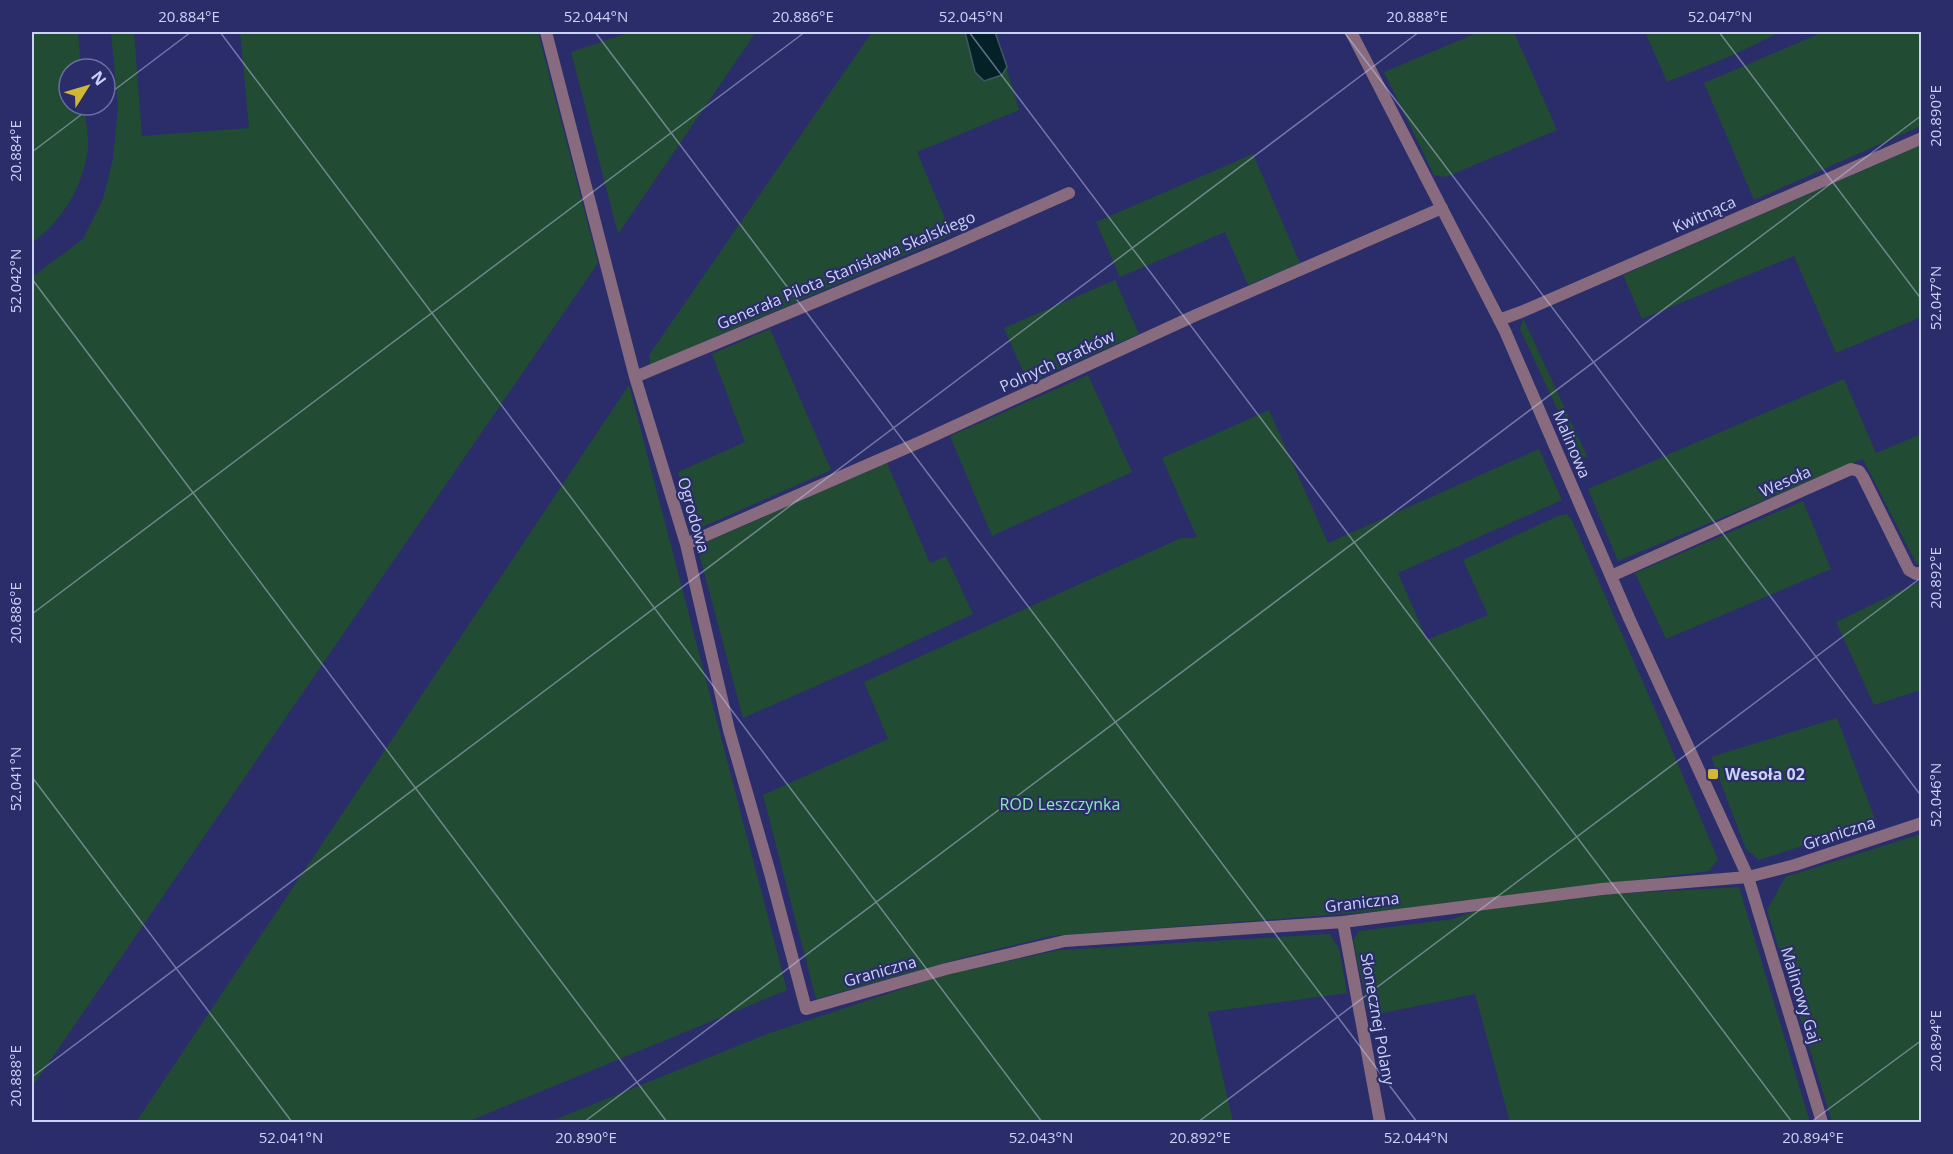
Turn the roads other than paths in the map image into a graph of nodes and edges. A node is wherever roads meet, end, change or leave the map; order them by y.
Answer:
1 (546, 32) edge
2 (1351, 32) edge
3 (1922, 138) edge
4 (1069, 193) dead end
5 (1442, 208) junction
6 (1499, 320) junction
7 (635, 377) junction
8 (686, 544) junction
9 (1922, 572) edge
10 (1611, 576) junction
11 (1922, 823) edge
12 (1748, 877) junction
13 (1343, 922) junction
14 (806, 1009) joint
15 (1380, 1122) edge
16 (1822, 1122) edge

1 - 7 street, Ogrodowa
2 - 5 street, Malinowa
3 - 6 street, Kwitnąca
4 - 7 street, Generała Pilota Stanisława Skalskiego
5 - 6 street, Malinowa
5 - 8 street, Polnych Bratków
6 - 10 street, Malinowa
7 - 8 street, Ogrodowa
8 - 14 street, Ogrodowa
9 - 10 street, Wesoła
10 - 12 street, Malinowa
11 - 12 street, Graniczna
12 - 13 street, Graniczna
12 - 16 street, Malinowy Gaj
13 - 14 street, Graniczna
13 - 15 street, Słonecznej Polany

